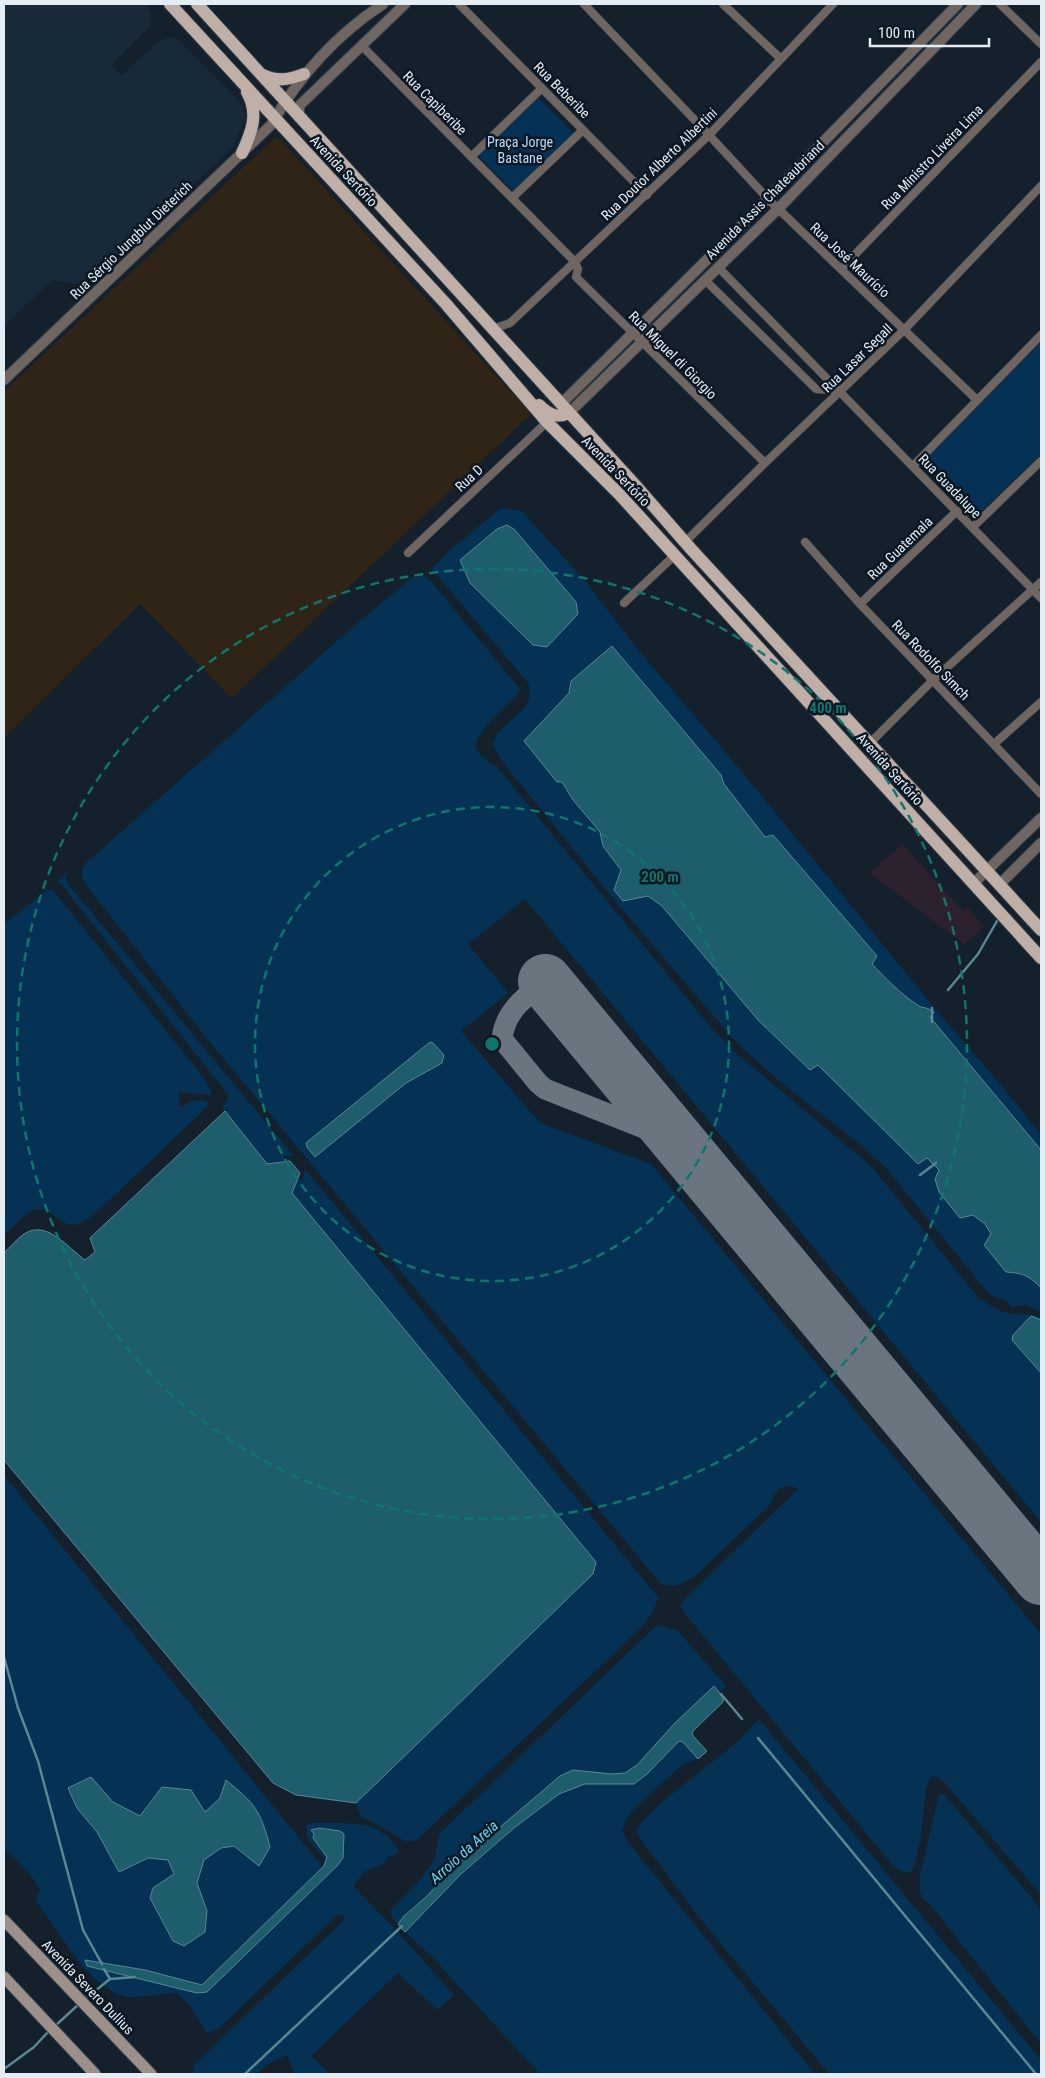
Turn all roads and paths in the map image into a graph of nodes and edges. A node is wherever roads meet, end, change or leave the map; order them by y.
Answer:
1 (170, 4) edge
2 (197, 4) edge
3 (383, 4) edge
4 (405, 4) edge
5 (459, 4) edge
6 (584, 4) edge
7 (722, 4) edge
8 (833, 4) edge
9 (958, 4) edge
10 (976, 4) edge
11 (1000, 4) edge
12 (945, 17) junction
13 (954, 26) junction
14 (1041, 44) edge
15 (362, 46) junction
16 (780, 58) junction
17 (1041, 62) edge
18 (260, 73) junction
19 (304, 74) junction
20 (244, 85) junction
21 (542, 88) junction
22 (285, 101) junction
23 (848, 116) junction
24 (275, 118) junction
25 (299, 118) junction
26 (858, 125) junction
27 (584, 130) junction
28 (709, 135) junction
29 (242, 153) junction
30 (471, 157) junction
31 (1041, 186) edge
32 (647, 195) junction
33 (512, 198) junction
34 (768, 199) junction
35 (778, 209) junction
36 (739, 228) junction
37 (748, 238) junction
38 (575, 262) junction
39 (718, 267) junction
40 (841, 270) junction
41 (705, 280) junction
42 (492, 329) junction
43 (905, 329) junction
44 (781, 331) junction
45 (634, 334) junction
46 (1041, 335) edge
47 (642, 342) junction
48 (770, 342) junction
49 (4, 380) edge
50 (513, 382) junction
51 (841, 391) junction
52 (977, 400) junction
53 (565, 409) junction
54 (547, 422) junction
55 (1041, 461) edge
56 (764, 463) junction
57 (913, 466) junction
58 (957, 511) junction
59 (973, 527) junction
60 (685, 542) junction
61 (805, 542) dead end
62 (408, 553) dead end
63 (675, 555) junction
64 (1041, 582) edge
65 (1033, 590) junction
66 (1041, 598) edge
67 (624, 603) dead end
68 (860, 604) junction
69 (932, 680) junction
70 (1041, 702) edge
71 (870, 742) junction
72 (994, 744) junction
73 (1041, 794) edge
74 (1041, 818) edge
75 (1041, 842) edge
76 (987, 870) junction
77 (974, 883) junction
78 (1000, 884) junction
79 (1041, 930) edge
80 (1041, 958) edge
81 (4, 1920) edge
82 (4, 1977) edge
83 (95, 2074) edge
84 (151, 2074) edge

1 - 20 main road, Avenida Sertório
2 - 18 main road, Avenida Sertório
3 - 19 street, Rua Sérgio Jungblut Dieterich
4 - 15 street
5 - 21 street, Rua Beberibe
6 - 28 street, Rua José Maurício
7 - 16 street
8 - 16 street, Rua Doutor Alberto Albertini
9 - 12 street, Avenida Assis Chateaubriand
10 - 13 street, Avenida Assis Chateaubriand
11 - 14 street
12 - 13 street
12 - 23 street, Avenida Assis Chateaubriand
13 - 26 street, Avenida Assis Chateaubriand
15 - 25 street
15 - 30 street, Rua Capiberibe
16 - 28 street, Rua Doutor Alberto Albertini
17 - 40 street, Rua Ministro Liveira Lima
18 - 19 main road
18 - 22 main road, Avenida Sertório
19 - 22 street, Rua Sérgio Jungblut Dieterich
20 - 24 main road, Avenida Sertório
20 - 29 main road
21 - 27 street, Rua Beberibe
21 - 30 street
22 - 24 street, Rua Sérgio Jungblut Dieterich
22 - 25 main road, Avenida Sertório
23 - 26 street
23 - 34 street, Avenida Assis Chateaubriand
24 - 29 street, Rua Sérgio Jungblut Dieterich
24 - 50 main road, Avenida Sertório
25 - 42 main road, Avenida Sertório
26 - 35 street, Avenida Assis Chateaubriand
27 - 32 street, Rua Beberibe
27 - 33 street
28 - 32 street, Rua Doutor Alberto Albertini
28 - 34 street, Rua José Maurício
29 - 49 street, Rua Sérgio Jungblut Dieterich
30 - 33 street, Rua Capiberibe
31 - 43 street, Rua Lasar Segall
32 - 38 street, Rua Doutor Alberto Albertini
33 - 38 street, Rua Capiberibe
34 - 35 street, Rua José Maurício
34 - 36 street, Avenida Assis Chateaubriand
35 - 37 street, Avenida Assis Chateaubriand
35 - 40 street, Rua José Maurício
36 - 37 street
36 - 45 street, Avenida Assis Chateaubriand
37 - 39 street, Avenida Assis Chateaubriand
38 - 42 street, Rua Doutor Alberto Albertini
38 - 45 street, Rua Miguel di Giorgio
39 - 41 street, Avenida Assis Chateaubriand
39 - 44 street, Rua Guadalupe
40 - 43 street, Rua José Maurício
41 - 47 street, Avenida Assis Chateaubriand
41 - 48 street
42 - 53 main road, Avenida Sertório
43 - 51 street, Rua Lasar Segall
43 - 52 street, Rua José Maurício
44 - 48 street
44 - 51 street, Rua Guadalupe
45 - 47 street, Rua Miguel di Giorgio
45 - 53 street, Avenida Assis Chateaubriand
46 - 52 street
47 - 53 street, Avenida Assis Chateaubriand
47 - 56 street, Rua Miguel di Giorgio
48 - 51 street
50 - 53 main road
50 - 54 main road, Avenida Sertório
51 - 56 street, Rua Lasar Segall
51 - 57 street, Rua Guadalupe
52 - 57 street
53 - 60 main road, Avenida Sertório
54 - 62 street, Rua D
54 - 63 main road, Avenida Sertório
55 - 59 street
56 - 60 street, Rua Lasar Segall
57 - 58 street, Rua Guadalupe
58 - 59 street, Rua Guadalupe
58 - 68 street, Rua Guatemala
59 - 65 street, Rua Guadalupe
60 - 71 main road, Avenida Sertório
61 - 68 street, Rua Rodolfo Simch
63 - 67 street
63 - 77 main road, Avenida Sertório
64 - 65 street
65 - 66 street, Rua Guadalupe
65 - 69 street
68 - 69 street, Rua Rodolfo Simch
69 - 71 street
69 - 72 street, Rua Rodolfo Simch
70 - 72 street
71 - 76 main road, Avenida Sertório
72 - 73 street, Rua Rodolfo Simch
74 - 76 street
75 - 78 street
76 - 77 street
76 - 78 main road, Avenida Sertório
77 - 80 main road, Avenida Sertório
78 - 79 main road, Avenida Sertório
81 - 84 main road, Avenida Severo Dullius
82 - 83 main road

